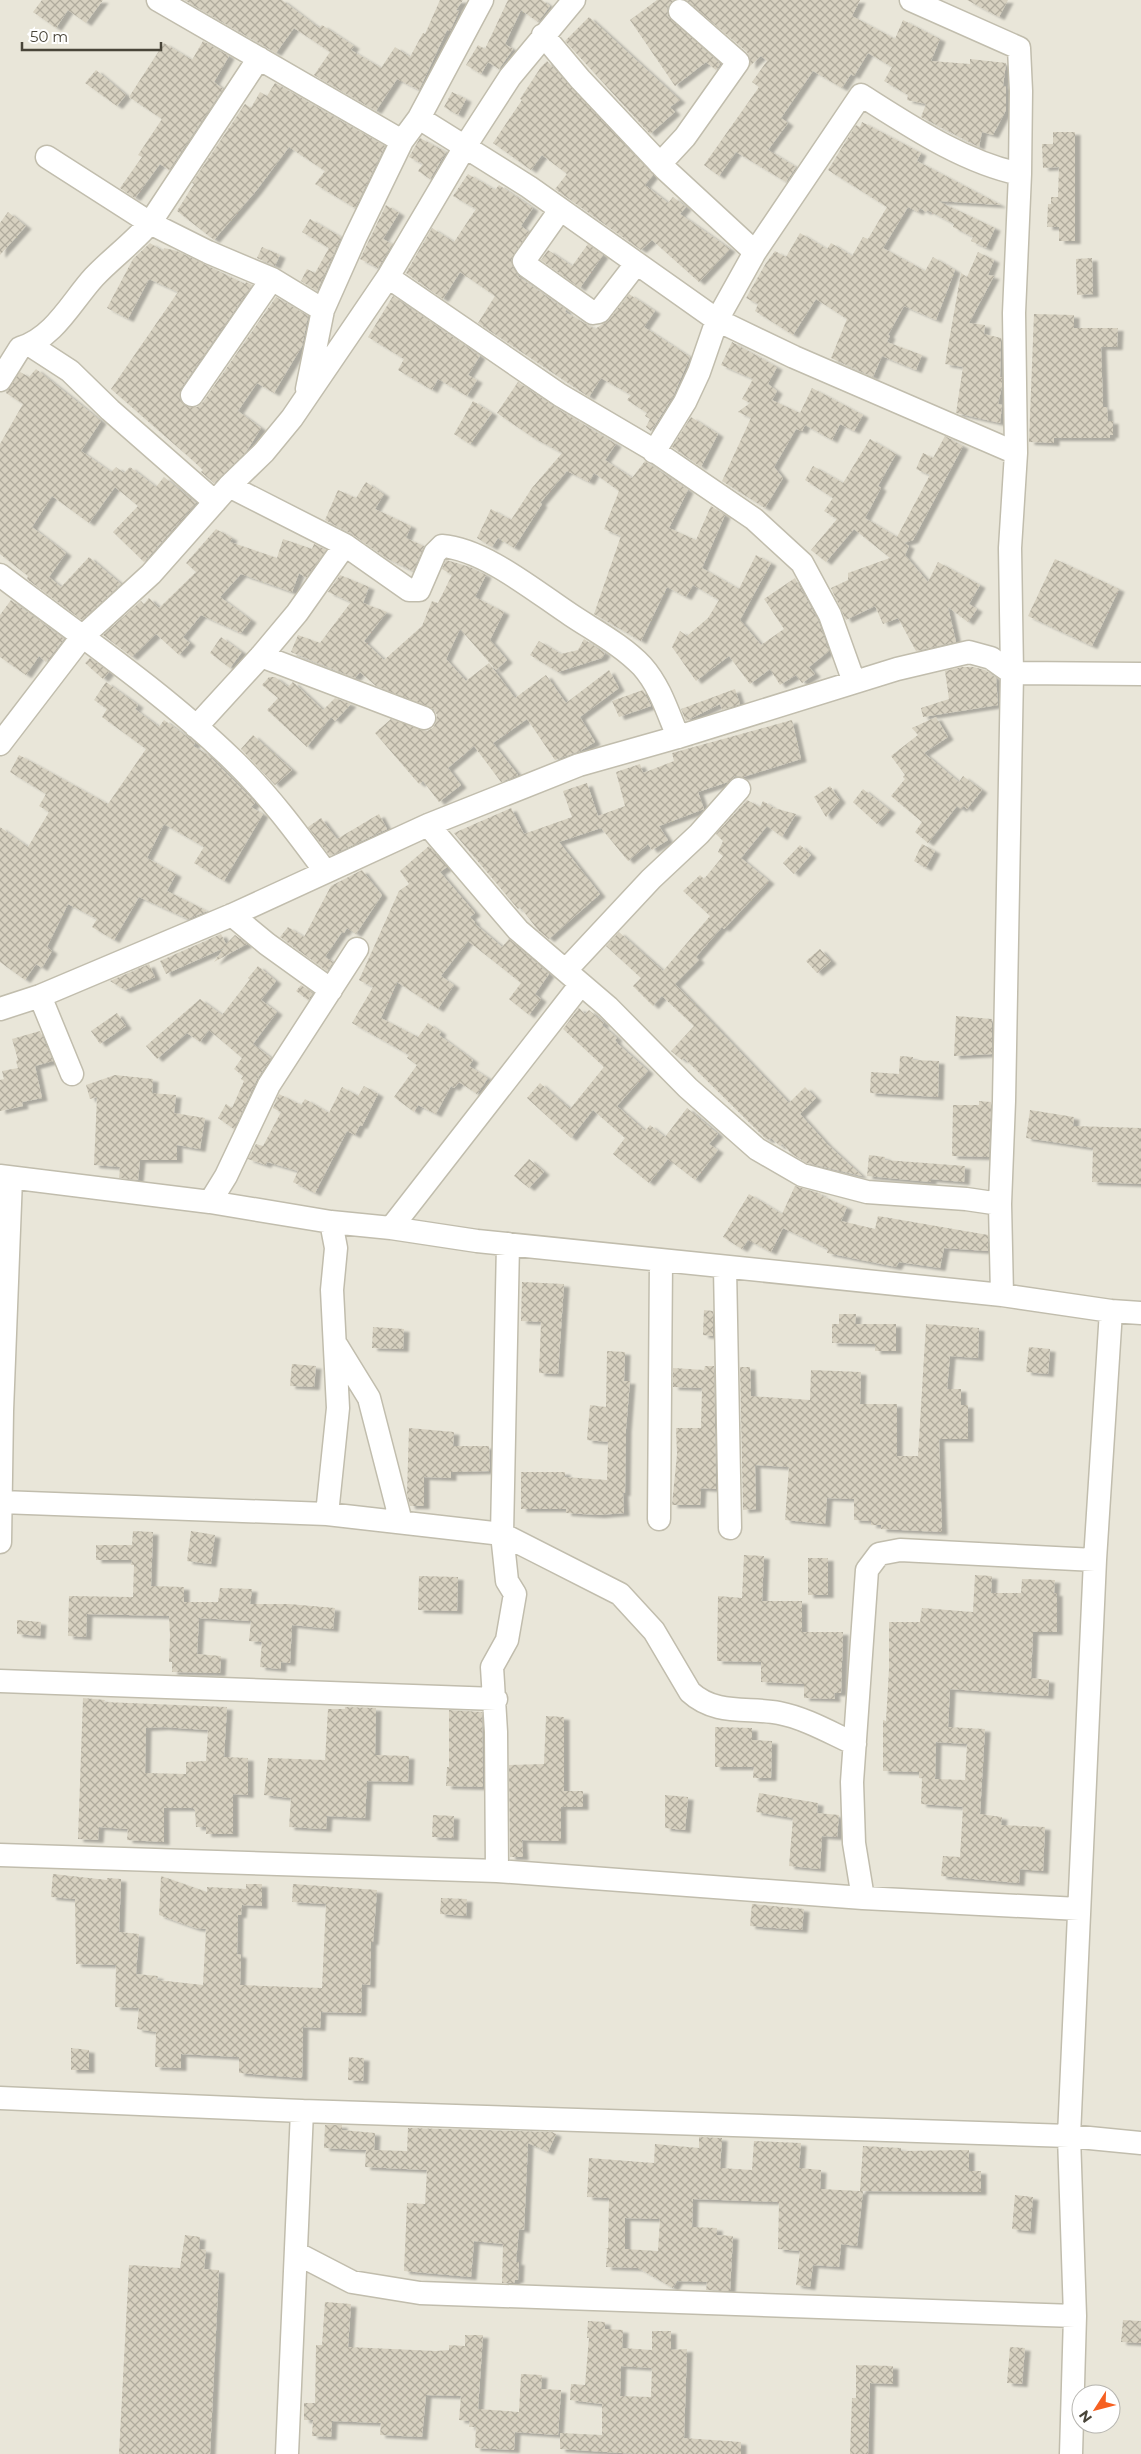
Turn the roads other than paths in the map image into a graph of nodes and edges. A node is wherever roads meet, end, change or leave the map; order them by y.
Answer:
1 (158, 0) edge
2 (482, 0) edge
3 (574, 0) edge
4 (911, 0) edge
5 (680, 11) dead end
6 (544, 35) junction
7 (258, 58) junction
8 (419, 118) junction
9 (402, 141) junction
10 (466, 145) junction
11 (47, 157) dead end
12 (660, 164) junction
13 (1020, 174) junction
14 (560, 210) junction
15 (150, 223) junction
16 (755, 252) junction
17 (636, 264) junction
18 (388, 277) junction
19 (272, 279) junction
20 (323, 310) junction
21 (717, 320) junction
22 (30, 345) junction
23 (0, 380) edge
24 (192, 395) dead end
25 (305, 399) junction
26 (654, 452) junction
27 (1016, 453) junction
28 (222, 494) junction
29 (345, 545) junction
30 (0, 575) edge
31 (82, 637) junction
32 (261, 656) junction
33 (1012, 673) junction
34 (1141, 674) edge
35 (854, 682) junction
36 (424, 718) dead end
37 (196, 727) junction
38 (678, 737) junction
39 (0, 744) edge
40 (738, 789) dead end
41 (428, 825) junction
42 (326, 871) junction
43 (232, 916) junction
44 (356, 949) dead end
45 (573, 977) junction
46 (331, 990) junction
47 (40, 996) junction
48 (0, 1009) edge
49 (72, 1074) dead end
50 (5, 1177) edge
51 (210, 1202) junction
52 (1000, 1204) junction
53 (331, 1222) junction
54 (390, 1228) junction
55 (508, 1244) junction
56 (661, 1260) junction
57 (725, 1268) junction
58 (1002, 1295) junction
59 (1111, 1311) junction
60 (1141, 1313) edge
61 (337, 1345) junction
62 (1, 1502) edge
63 (327, 1514) junction
64 (658, 1519) dead end
65 (401, 1522) junction
66 (730, 1528) dead end
67 (502, 1534) junction
68 (0, 1542) edge
69 (1095, 1560) junction
70 (0, 1681) edge
71 (496, 1699) junction
72 (855, 1744) junction
73 (0, 1855) edge
74 (496, 1871) junction
75 (863, 1898) junction
76 (1079, 1909) junction
77 (0, 2098) edge
78 (302, 2111) junction
79 (1069, 2136) junction
80 (1141, 2143) edge
81 (296, 2253) junction
82 (1074, 2316) junction
83 (287, 2454) edge
84 (1071, 2454) edge

1 - 7 street
2 - 8 street
3 - 6 street
4 - 13 street
5 - 12 street
6 - 10 street
6 - 12 street
7 - 9 street
7 - 15 street
8 - 9 street
8 - 10 street
9 - 20 street
10 - 14 street
10 - 18 street
11 - 15 street
12 - 16 street
13 - 16 street
13 - 27 street
14 - 17 street
14 - 17 street
15 - 19 street
15 - 22 street
16 - 21 street
17 - 21 street
18 - 25 street
18 - 26 street
19 - 20 street
19 - 24 street
20 - 25 street
21 - 26 street
21 - 27 street
22 - 23 street
22 - 28 street
25 - 28 street
26 - 35 street
27 - 33 street
28 - 29 street
28 - 31 street
29 - 32 street
29 - 38 street
30 - 31 street
31 - 37 street
31 - 39 street
32 - 36 street
32 - 37 street
33 - 34 street
33 - 35 street
33 - 52 street
35 - 38 street
37 - 42 street
38 - 41 street
40 - 45 street
41 - 42 street
41 - 45 street
42 - 43 street
43 - 46 street
43 - 47 street
44 - 46 street
45 - 52 street
45 - 54 street
46 - 51 street
47 - 48 street
47 - 49 street
50 - 51 street
50 - 62 street
51 - 53 street
52 - 58 street
53 - 54 street
53 - 61 street
54 - 55 street
55 - 56 street
55 - 67 street
56 - 57 street
56 - 64 street
57 - 58 street
57 - 66 street
58 - 59 street
59 - 60 street
59 - 69 street
61 - 63 street
61 - 65 street
62 - 63 street
62 - 68 street
63 - 65 street
65 - 67 street
67 - 71 street
67 - 72 street
69 - 72 street
69 - 76 street
70 - 71 street
71 - 74 street
72 - 75 street
73 - 74 street
74 - 75 street
75 - 76 street
76 - 79 street
77 - 78 street
78 - 79 street
78 - 81 street
79 - 80 street
79 - 82 street
81 - 82 street
81 - 83 street
82 - 84 street

